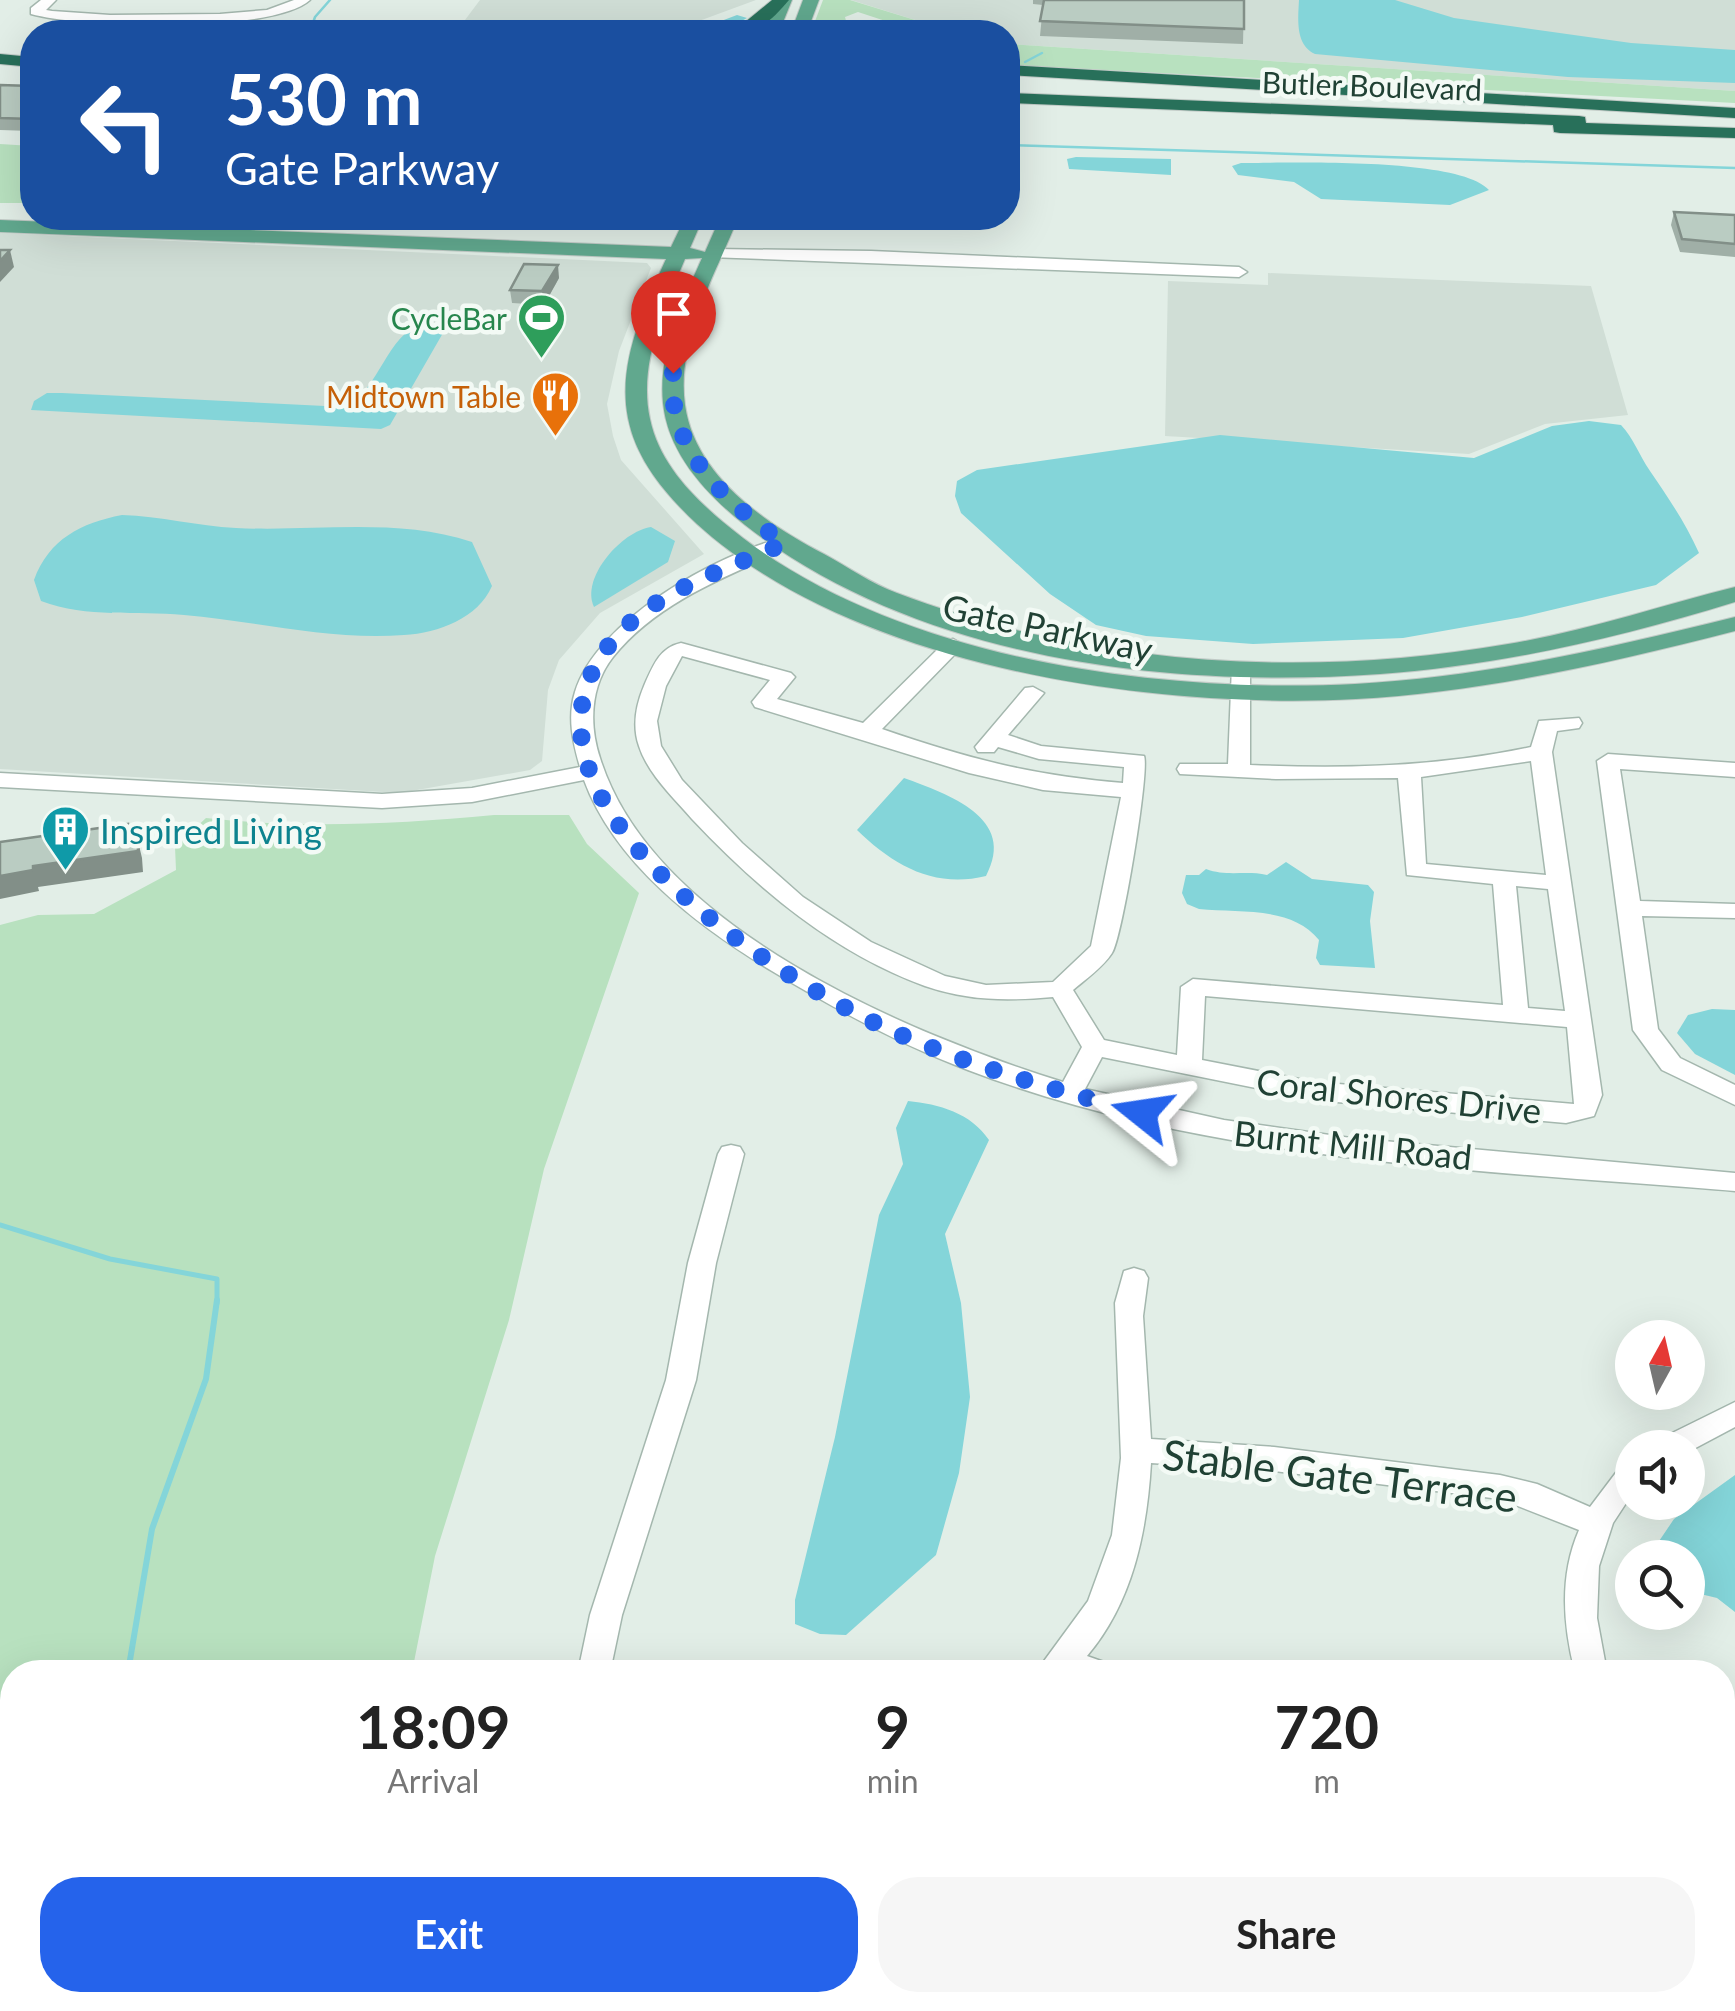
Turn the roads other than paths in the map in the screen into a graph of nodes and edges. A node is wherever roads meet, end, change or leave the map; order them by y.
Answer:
1 (49, 0) edge
2 (303, 0) edge
3 (783, 0) edge
4 (761, 20) edge
5 (1020, 71) edge
6 (1020, 88) edge
7 (1020, 99) edge
8 (1735, 114) edge
9 (1020, 117) edge
10 (1735, 129) edge
11 (101, 230) edge
12 (424, 230) edge
13 (689, 230) edge
14 (724, 230) edge
15 (526, 234) junction
16 (482, 245) junction
17 (681, 247) junction
18 (717, 249) junction
19 (1239, 272) dead end
20 (785, 543) junction
21 (752, 558) junction
22 (1735, 594) edge
23 (1735, 624) edge
24 (953, 645) junction
25 (1239, 682) junction
26 (1033, 693) dead end
27 (1571, 723) dead end
28 (867, 731) junction
29 (993, 738) junction
30 (1541, 752) junction
31 (969, 766) junction
32 (1188, 770) dead end
33 (1409, 770) junction
34 (1735, 770) edge
35 (590, 772) junction
36 (1239, 772) junction
37 (0, 780) edge
38 (1132, 791) junction
39 (1504, 879) junction
40 (1560, 883) junction
41 (1630, 908) junction
42 (1735, 911) edge
43 (1060, 989) junction
44 (1516, 1014) junction
45 (1578, 1020) junction
46 (1095, 1047) junction
47 (1188, 1067) junction
48 (1069, 1094) junction
49 (1735, 1096) edge
50 (730, 1154) dead end
51 (1735, 1182) edge
52 (1134, 1278) dead end
53 (1735, 1413) edge
54 (1703, 1430) edge
55 (1138, 1450) junction
56 (1615, 1493) edge
57 (1597, 1524) junction
58 (597, 1660) edge
59 (1075, 1660) edge
60 (1589, 1660) edge

1 - 2 street
3 - 4 highway
5 - 8 highway
6 - 8 highway, Butler Boulevard
7 - 10 highway, Butler Boulevard
9 - 10 highway
11 - 16 main road
12 - 15 main road
13 - 17 main road, Gate Parkway
14 - 18 main road, Gate Parkway
15 - 16 main road
15 - 17 main road
16 - 17 main road
17 - 18 main road
17 - 21 main road, Gate Parkway
18 - 19 street
18 - 20 main road, Gate Parkway
20 - 21 street, Burnt Mill Road
20 - 25 main road, Gate Parkway
21 - 24 main road, Gate Parkway
21 - 35 street, Burnt Mill Road
22 - 25 main road, Gate Parkway
23 - 25 main road, Gate Parkway
24 - 25 main road, Gate Parkway
24 - 28 street
25 - 36 street
26 - 29 street
27 - 30 street
28 - 31 street
28 - 43 street
29 - 31 street
29 - 38 street
30 - 33 street
30 - 40 street, Coral Shores Drive
31 - 38 street
32 - 36 street
33 - 36 street
33 - 39 street
34 - 41 street
35 - 37 street
35 - 48 street, Burnt Mill Road
38 - 43 street
39 - 40 street
39 - 44 street
40 - 45 street, Coral Shores Drive
41 - 42 street
41 - 49 street
43 - 46 street
44 - 45 street
44 - 47 street
45 - 47 street, Coral Shores Drive
46 - 47 street, Coral Shores Drive
46 - 48 street
48 - 51 street, Burnt Mill Road
50 - 58 street
52 - 55 street
53 - 54 street
55 - 57 street, Stable Gate Terrace
55 - 59 street
56 - 57 street
57 - 60 street

